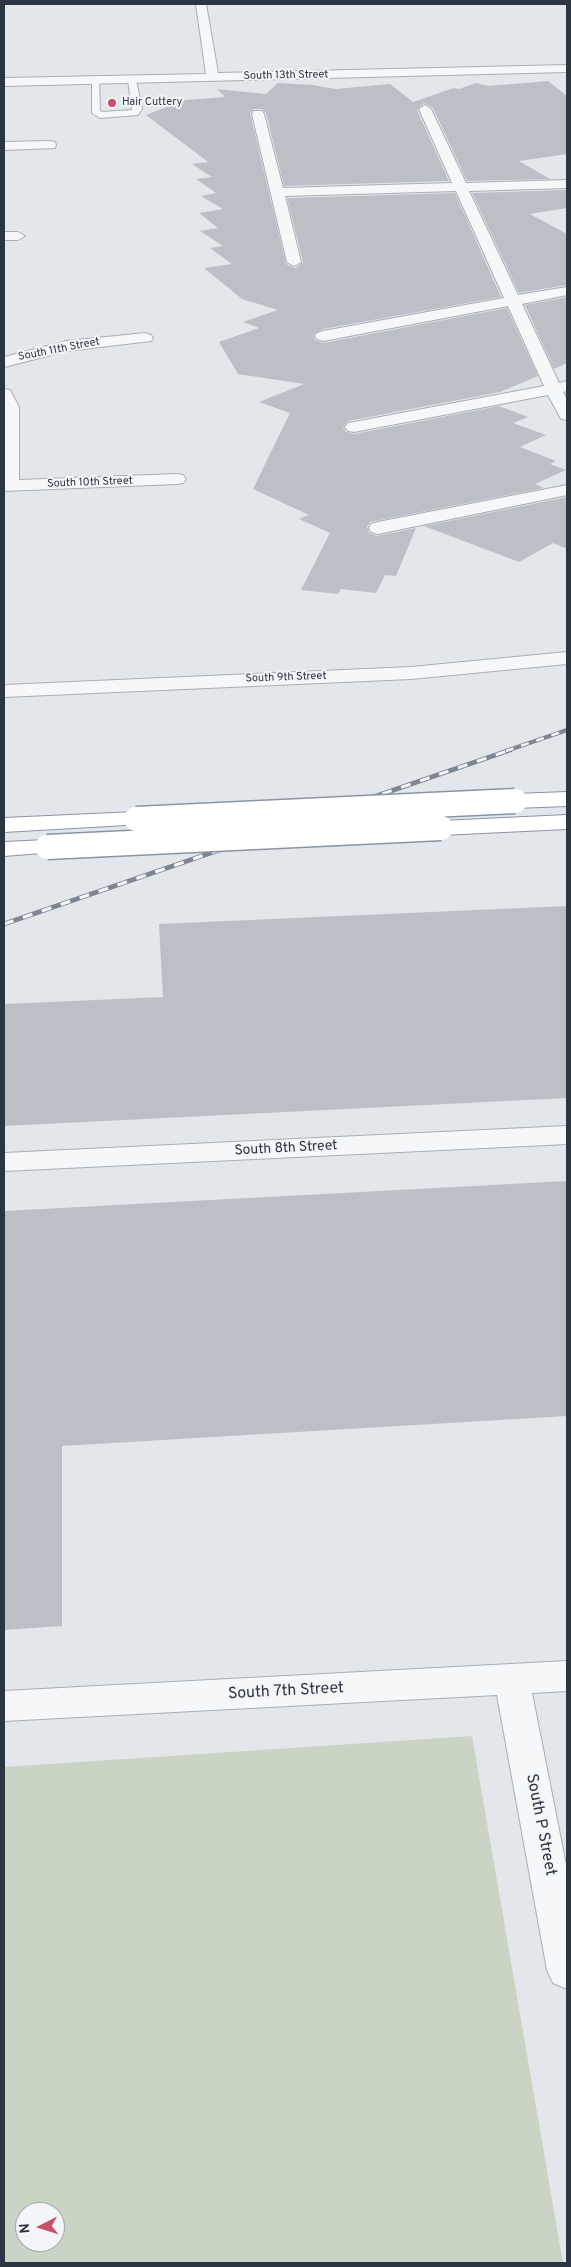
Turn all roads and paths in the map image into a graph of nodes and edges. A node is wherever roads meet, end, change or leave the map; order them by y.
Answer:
1 (201, 4) edge
2 (216, 4) edge
3 (567, 69) edge
4 (213, 78) junction
5 (95, 80) junction
6 (132, 80) junction
7 (4, 82) edge
8 (425, 109) dead end
9 (258, 114) dead end
10 (50, 145) dead end
11 (4, 146) edge
12 (567, 184) edge
13 (460, 186) junction
14 (277, 192) junction
15 (294, 262) dead end
16 (567, 291) edge
17 (513, 300) junction
18 (323, 336) dead end
19 (144, 338) dead end
20 (4, 362) edge
21 (560, 387) edge
22 (4, 394) edge
23 (567, 415) edge
24 (354, 427) dead end
25 (177, 479) dead end
26 (7, 486) edge
27 (567, 490) edge
28 (378, 528) dead end
29 (567, 658) edge
30 (4, 691) edge
31 (567, 799) edge
32 (567, 822) edge
33 (4, 825) edge
34 (4, 850) edge
35 (567, 1135) edge
36 (4, 1162) edge
37 (567, 1676) edge
38 (512, 1680) junction
39 (4, 1706) edge
40 (567, 1970) edge

1 - 2 street
1 - 4 street
3 - 4 street, South 13th Street
4 - 6 street, South 13th Street
5 - 6 street, South 13th Street
5 - 6 lane
5 - 7 street, South 13th Street
8 - 13 street
9 - 14 street
10 - 11 street
12 - 13 street
13 - 14 street
13 - 17 street
14 - 15 street
16 - 17 street
17 - 18 street
17 - 21 street
19 - 20 street, South 11th Street
21 - 23 street
21 - 24 street
22 - 26 street
25 - 26 street, South 10th Street
27 - 28 street
29 - 30 street, South 9th Street
31 - 33 highway, bridge
32 - 34 highway, bridge
35 - 36 street, South 8th Street
37 - 38 street, South 7th Street
38 - 39 street, South 7th Street
38 - 40 street, South P Street

